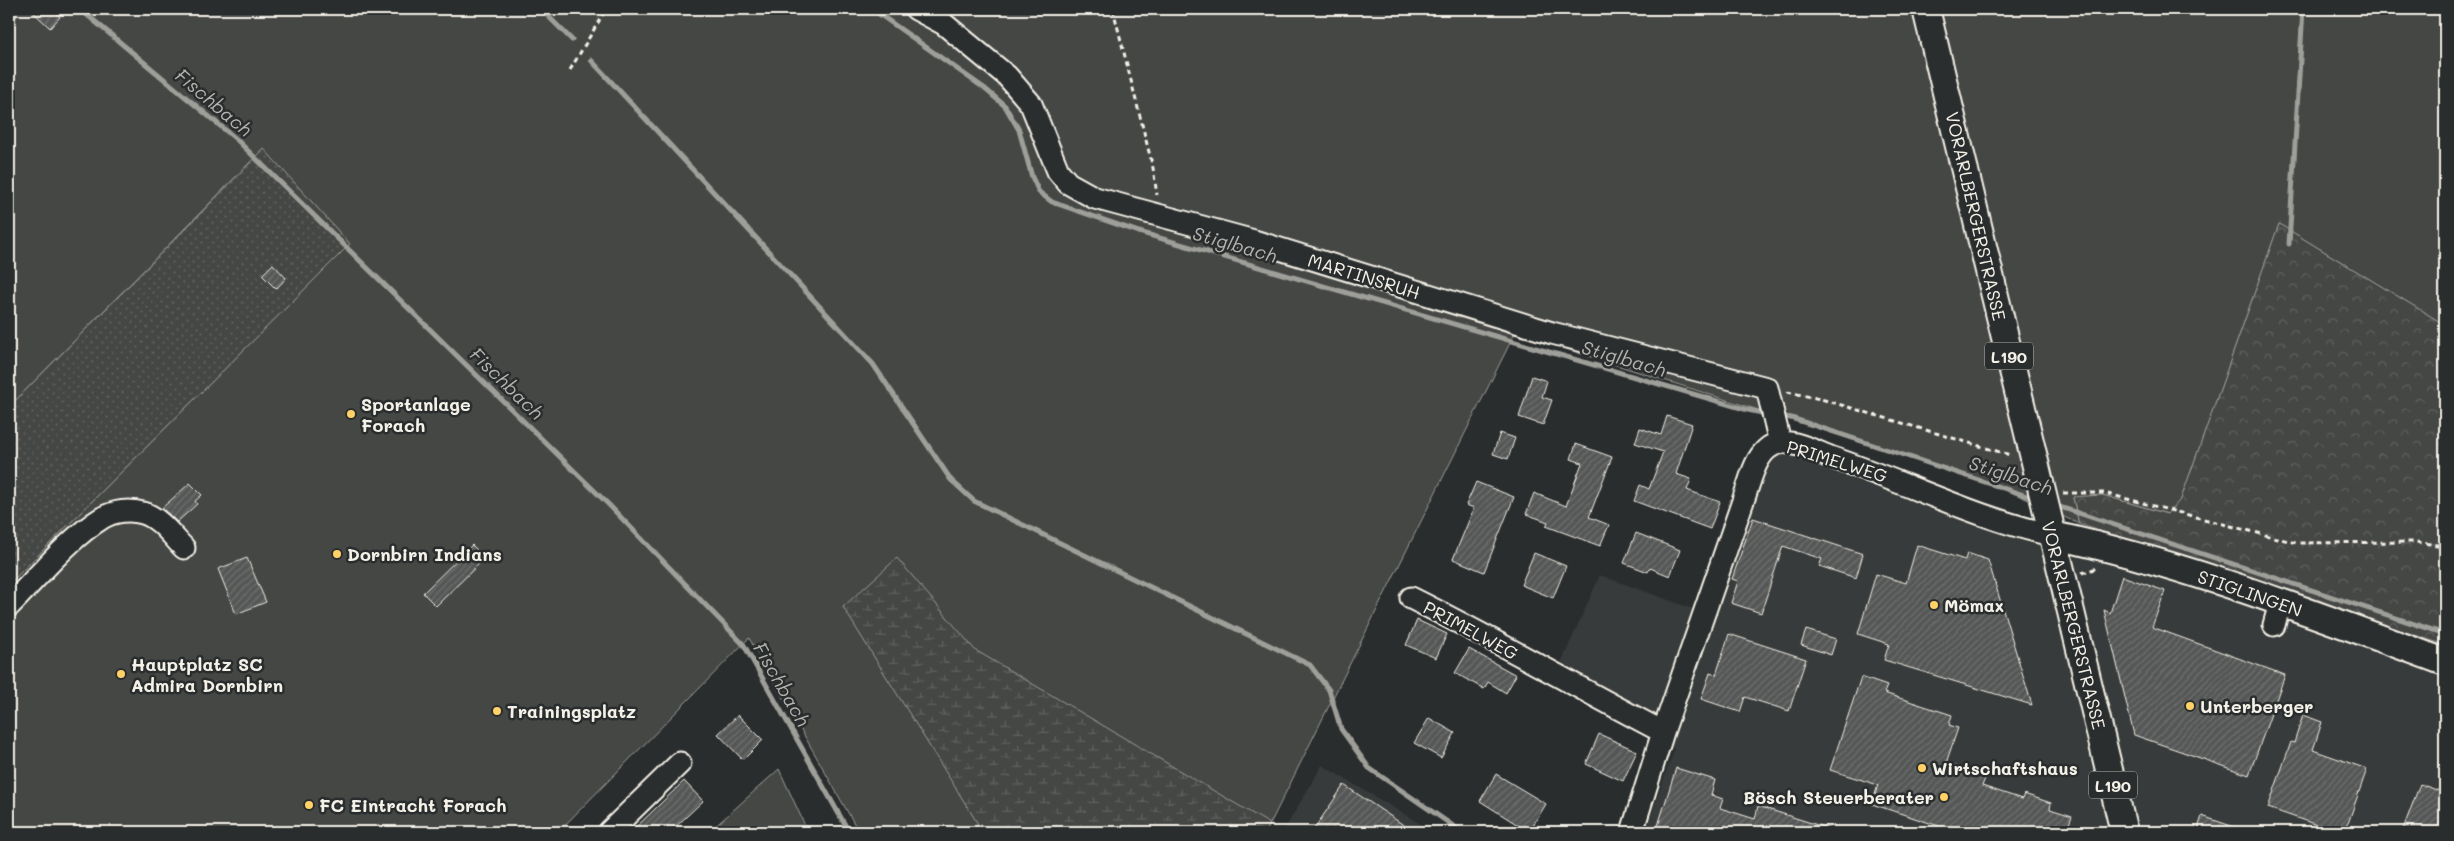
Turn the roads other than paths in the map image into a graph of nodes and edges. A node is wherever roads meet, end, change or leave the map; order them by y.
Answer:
1 (916, 9) edge
2 (1926, 9) edge
3 (1778, 436) junction
4 (2051, 529) junction
5 (184, 548) dead end
6 (1410, 598) dead end
7 (9, 606) edge
8 (2445, 662) edge
9 (1663, 732) junction
10 (680, 763) dead end
11 (609, 832) edge
12 (1632, 832) edge
13 (2124, 832) edge

1 - 3 street, MARTINSRUH
2 - 4 main road, VORARLBERGERSTRASSE / L190
3 - 4 street, PRIMELWEG
3 - 9 street, PRIMELWEG
4 - 8 main road, STIGLINGEN
4 - 13 main road, VORARLBERGERSTRASSE / L190
5 - 7 street
6 - 9 street, PRIMELWEG
9 - 12 street, PRIMELWEG
10 - 11 street

